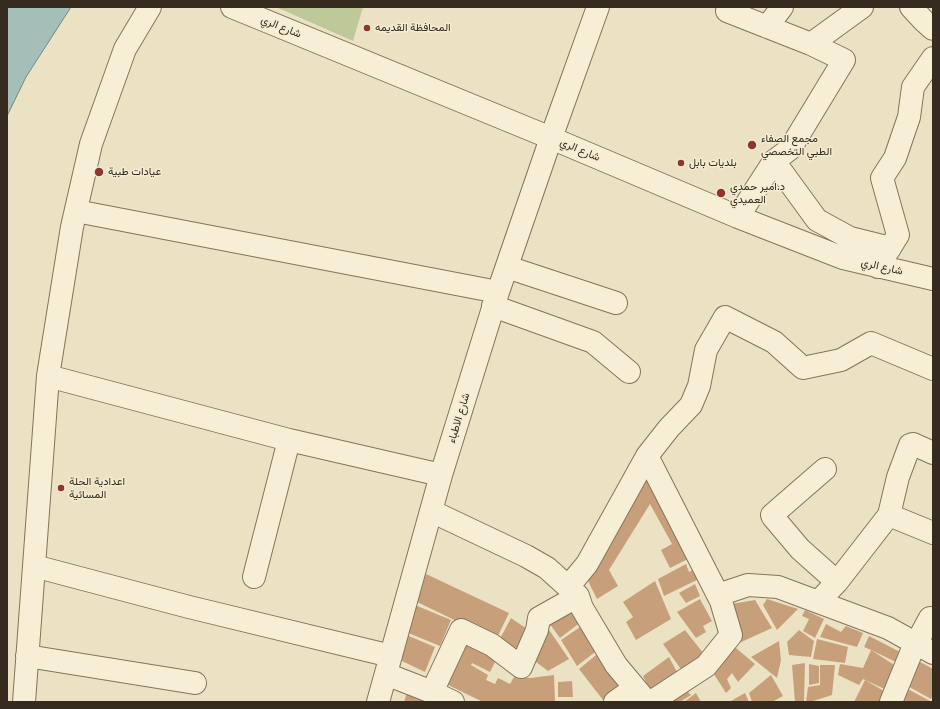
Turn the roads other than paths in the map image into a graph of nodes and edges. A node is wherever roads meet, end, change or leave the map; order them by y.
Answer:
1 (150, 7) edge
2 (232, 7) edge
3 (598, 7) edge
4 (782, 7) edge
5 (862, 7) edge
6 (728, 11) dead end
7 (767, 27) junction
8 (811, 44) junction
9 (933, 58) edge
10 (551, 138) junction
11 (774, 161) junction
12 (76, 211) junction
13 (738, 217) junction
14 (890, 248) junction
15 (507, 267) junction
16 (878, 267) junction
17 (933, 279) edge
18 (496, 299) junction
19 (616, 303) dead end
20 (933, 369) edge
21 (629, 372) dead end
22 (48, 376) junction
23 (289, 440) junction
24 (933, 453) edge
25 (646, 456) junction
26 (825, 469) dead end
27 (441, 475) junction
28 (431, 511) junction
29 (889, 515) junction
30 (933, 533) edge
31 (34, 566) junction
32 (254, 577) dead end
33 (837, 582) junction
34 (573, 592) junction
35 (718, 595) junction
36 (818, 602) junction
37 (930, 618) dead end
38 (924, 648) edge
39 (27, 656) junction
40 (388, 665) junction
41 (196, 683) dead end
42 (432, 692) junction
43 (641, 695) edge
44 (24, 702) edge
45 (378, 702) edge
46 (453, 702) edge
47 (615, 702) edge
48 (651, 702) edge
49 (891, 702) edge

1 - 12 street
2 - 10 street, شارع الري
3 - 10 street, شارع الاطباء
4 - 7 street
5 - 8 street
6 - 7 street
7 - 8 street
8 - 11 street
9 - 14 street
10 - 13 street, شارع الري
10 - 15 street, شارع الاطباء
11 - 13 street
11 - 14 street
12 - 18 street
12 - 22 street
13 - 16 street, شارع الري
14 - 16 street
15 - 18 street, شارع الاطباء
15 - 19 street
16 - 17 street, شارع الري
18 - 21 street
18 - 27 street, شارع الاطباء
20 - 25 street
22 - 23 street
22 - 31 street
23 - 27 street
23 - 32 street
24 - 29 street
25 - 34 street
25 - 35 street
26 - 33 street
27 - 28 street, شارع الاطباء
28 - 34 street
28 - 40 street, شارع الاطباء
29 - 30 street
29 - 33 street
31 - 39 street
31 - 40 street
33 - 36 street
34 - 42 street
34 - 43 street
35 - 36 street
35 - 48 street
36 - 38 street
37 - 38 street
38 - 49 street
39 - 41 street
39 - 44 street
40 - 42 street
40 - 45 street, شارع الاطباء
42 - 46 street
43 - 47 street

